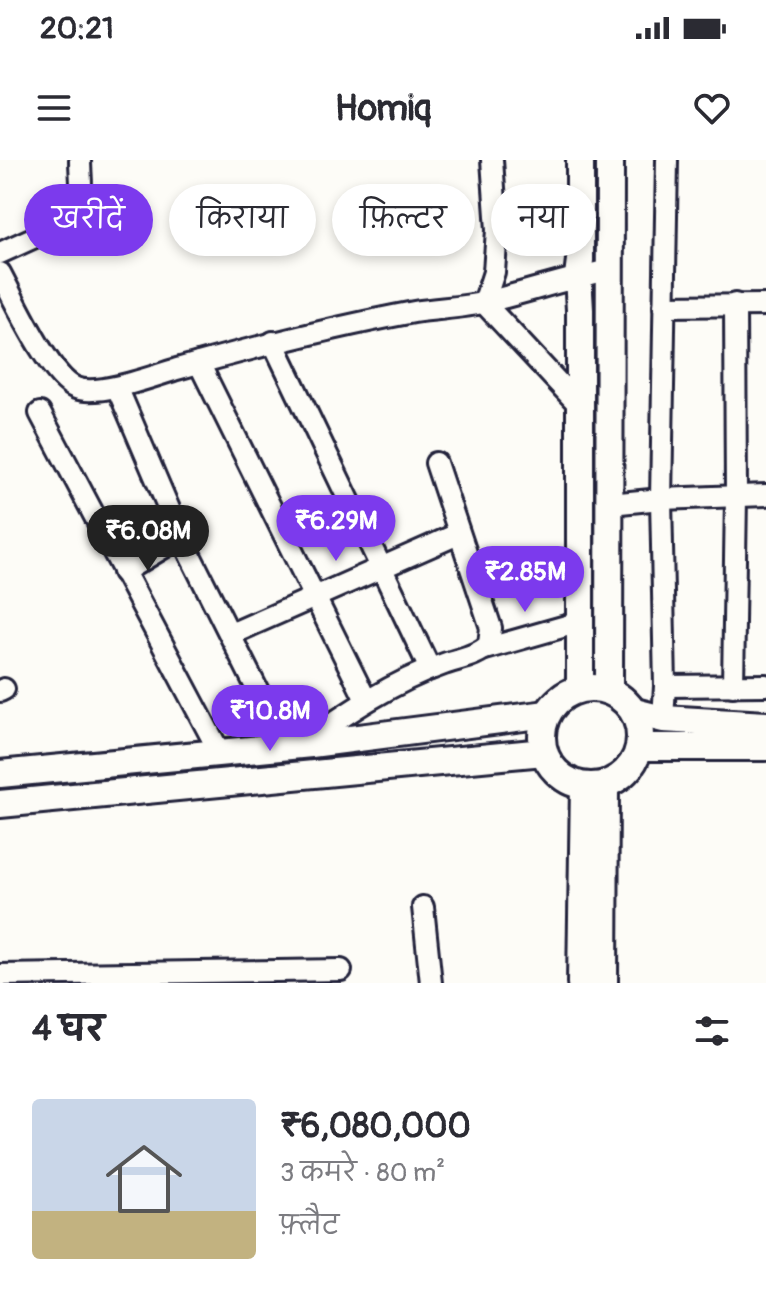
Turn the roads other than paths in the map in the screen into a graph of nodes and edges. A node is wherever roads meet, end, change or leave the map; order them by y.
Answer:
1 (80, 160) edge
2 (492, 160) edge
3 (580, 160) edge
4 (610, 160) edge
5 (667, 160) edge
6 (0, 253) edge
7 (610, 270) junction
8 (0, 273) edge
9 (578, 276) junction
10 (484, 303) junction
11 (735, 304) junction
12 (766, 305) edge
13 (664, 306) junction
14 (273, 342) junction
15 (199, 363) junction
16 (117, 387) junction
17 (580, 406) junction
18 (40, 413) dead end
19 (436, 463) dead end
20 (766, 495) edge
21 (736, 496) junction
22 (661, 499) junction
23 (610, 504) junction
24 (458, 534) junction
25 (181, 537) junction
26 (383, 567) junction
27 (123, 572) junction
28 (315, 597) junction
29 (580, 622) junction
30 (231, 634) junction
31 (485, 649) junction
32 (430, 669) junction
33 (766, 685) edge
34 (665, 686) junction
35 (733, 686) junction
36 (580, 688) junction
37 (609, 690) junction
38 (366, 700) junction
39 (635, 712) junction
40 (547, 714) junction
41 (663, 719) junction
42 (766, 725) edge
43 (294, 745) junction
44 (640, 747) junction
45 (766, 747) edge
46 (544, 752) junction
47 (220, 753) junction
48 (96, 765) junction
49 (0, 774) edge
50 (595, 785) junction
51 (101, 794) junction
52 (0, 804) edge
53 (423, 907) dead end
54 (341, 970) dead end
55 (0, 975) edge
56 (226, 978) edge
57 (431, 983) edge
58 (581, 983) edge
59 (604, 983) edge

1 - 6 street
2 - 10 street
3 - 9 main road
4 - 7 main road
5 - 13 street
7 - 9 street
7 - 23 main road
8 - 16 street
9 - 10 street
9 - 17 main road
10 - 14 street
10 - 17 street
11 - 12 street
11 - 13 street
11 - 21 street
13 - 22 street
14 - 15 street
14 - 26 street
15 - 16 street
15 - 28 street
16 - 25 street
17 - 29 main road
18 - 27 street
19 - 24 street
20 - 21 street
21 - 22 street
21 - 35 street
22 - 23 street
22 - 34 street
23 - 37 main road
24 - 26 street
24 - 31 street
25 - 27 street
25 - 30 street
26 - 28 street
26 - 32 street
27 - 47 street
28 - 30 street
28 - 38 street
29 - 31 street
29 - 36 main road
30 - 43 street
31 - 32 street
32 - 38 street
33 - 35 street
34 - 35 street
34 - 41 street
36 - 37 main road
36 - 40 main road
37 - 39 main road
38 - 43 street
39 - 41 main road
39 - 44 main road
40 - 43 main road
40 - 46 main road
41 - 42 main road
43 - 47 main road
44 - 45 main road
44 - 50 main road
46 - 50 main road
46 - 51 main road
47 - 48 main road
48 - 49 main road
48 - 51 main road
50 - 58 main road
50 - 59 main road
51 - 52 main road
53 - 57 street
54 - 56 street
55 - 56 street

